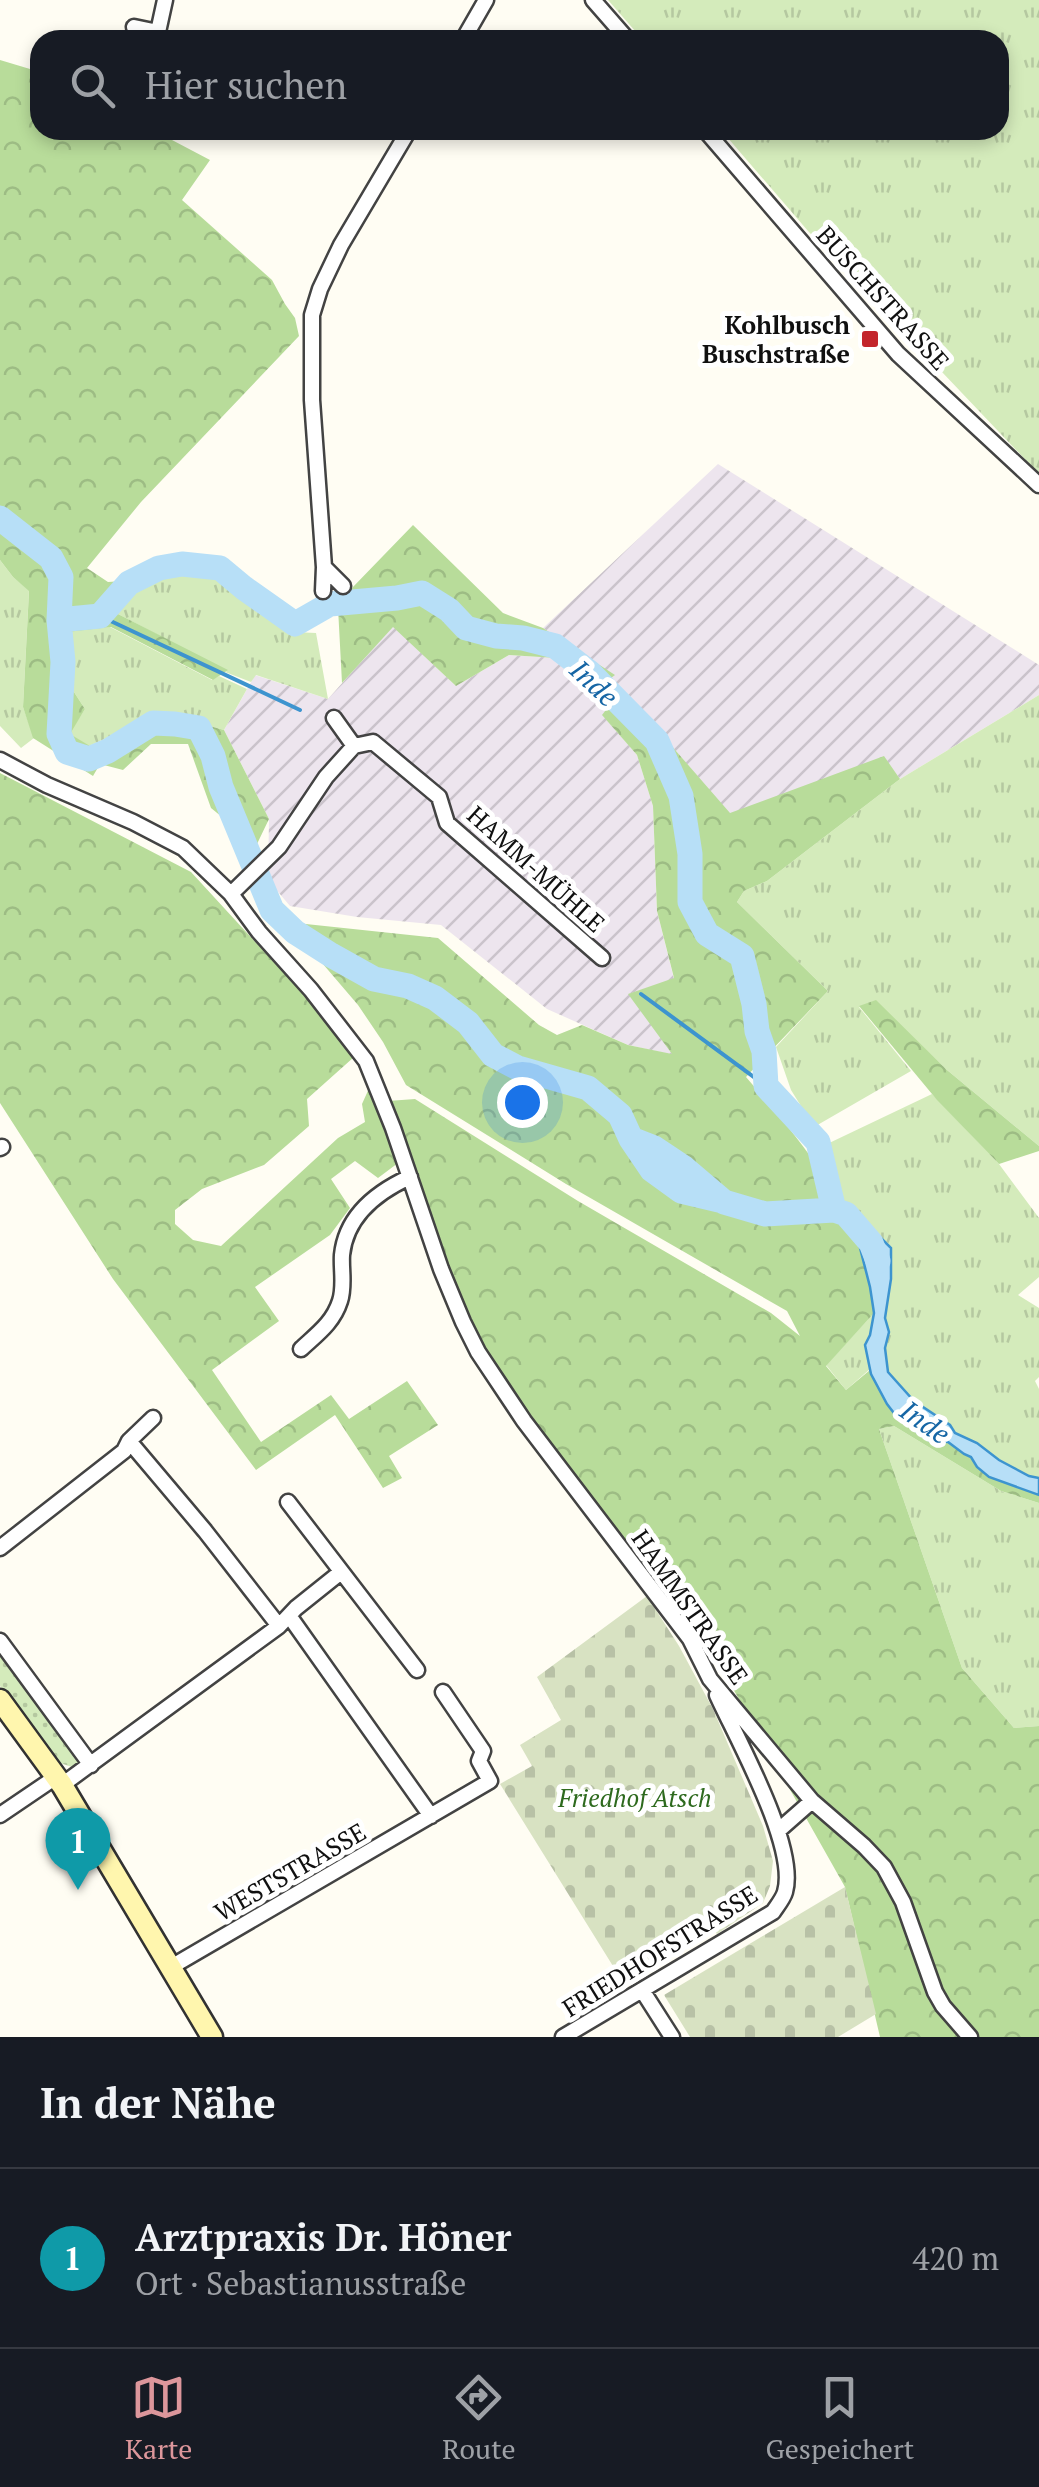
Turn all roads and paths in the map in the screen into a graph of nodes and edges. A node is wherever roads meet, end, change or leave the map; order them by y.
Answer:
1 (165, 0) edge
2 (486, 0) edge
3 (593, 0) edge
4 (134, 27) dead end
5 (148, 30) edge
6 (158, 30) edge
7 (469, 30) edge
8 (619, 30) edge
9 (404, 140) edge
10 (714, 140) edge
11 (1039, 485) edge
12 (324, 566) junction
13 (343, 586) dead end
14 (323, 591) dead end
15 (334, 718) dead end
16 (354, 746) junction
17 (0, 760) edge
18 (232, 894) junction
19 (602, 958) dead end
20 (410, 1177) junction
21 (301, 1349) dead end
22 (153, 1418) dead end
23 (129, 1441) junction
24 (288, 1502) dead end
25 (0, 1548) edge
26 (341, 1572) junction
27 (285, 1621) junction
28 (0, 1641) edge
29 (417, 1670) dead end
30 (710, 1679) junction
31 (443, 1692) dead end
32 (0, 1700) edge
33 (91, 1765) junction
34 (59, 1780) junction
35 (812, 1801) junction
36 (0, 1815) edge
37 (431, 1816) junction
38 (779, 1830) junction
39 (170, 1968) junction
40 (642, 1990) junction
41 (212, 2037) edge
42 (563, 2037) edge
43 (672, 2037) edge
44 (970, 2037) edge

1 - 6 street
2 - 7 street
3 - 8 street
4 - 5 street
9 - 12 street
10 - 11 street, BUSCHSTRASSE
12 - 13 street
12 - 14 street
15 - 16 street
16 - 18 street
16 - 19 street, HAMM-MÜHLE
17 - 18 street, HAMMSTRASSE
18 - 20 street, HAMMSTRASSE
20 - 21 street
20 - 30 street, HAMMSTRASSE
22 - 23 street
23 - 25 street
23 - 27 street
24 - 26 street
26 - 27 street
26 - 29 street
27 - 33 street
27 - 37 street
28 - 33 street
30 - 35 street, HAMMSTRASSE
30 - 38 street, FRIEDHOFSTRASSE
31 - 37 street, WESTSTRASSE
32 - 34 main road
33 - 34 street
34 - 36 street
34 - 39 main road
35 - 38 street
35 - 44 street, HAMMSTRASSE
37 - 39 street, WESTSTRASSE
38 - 40 street, FRIEDHOFSTRASSE
39 - 41 main road
40 - 42 street, FRIEDHOFSTRASSE
40 - 43 street

